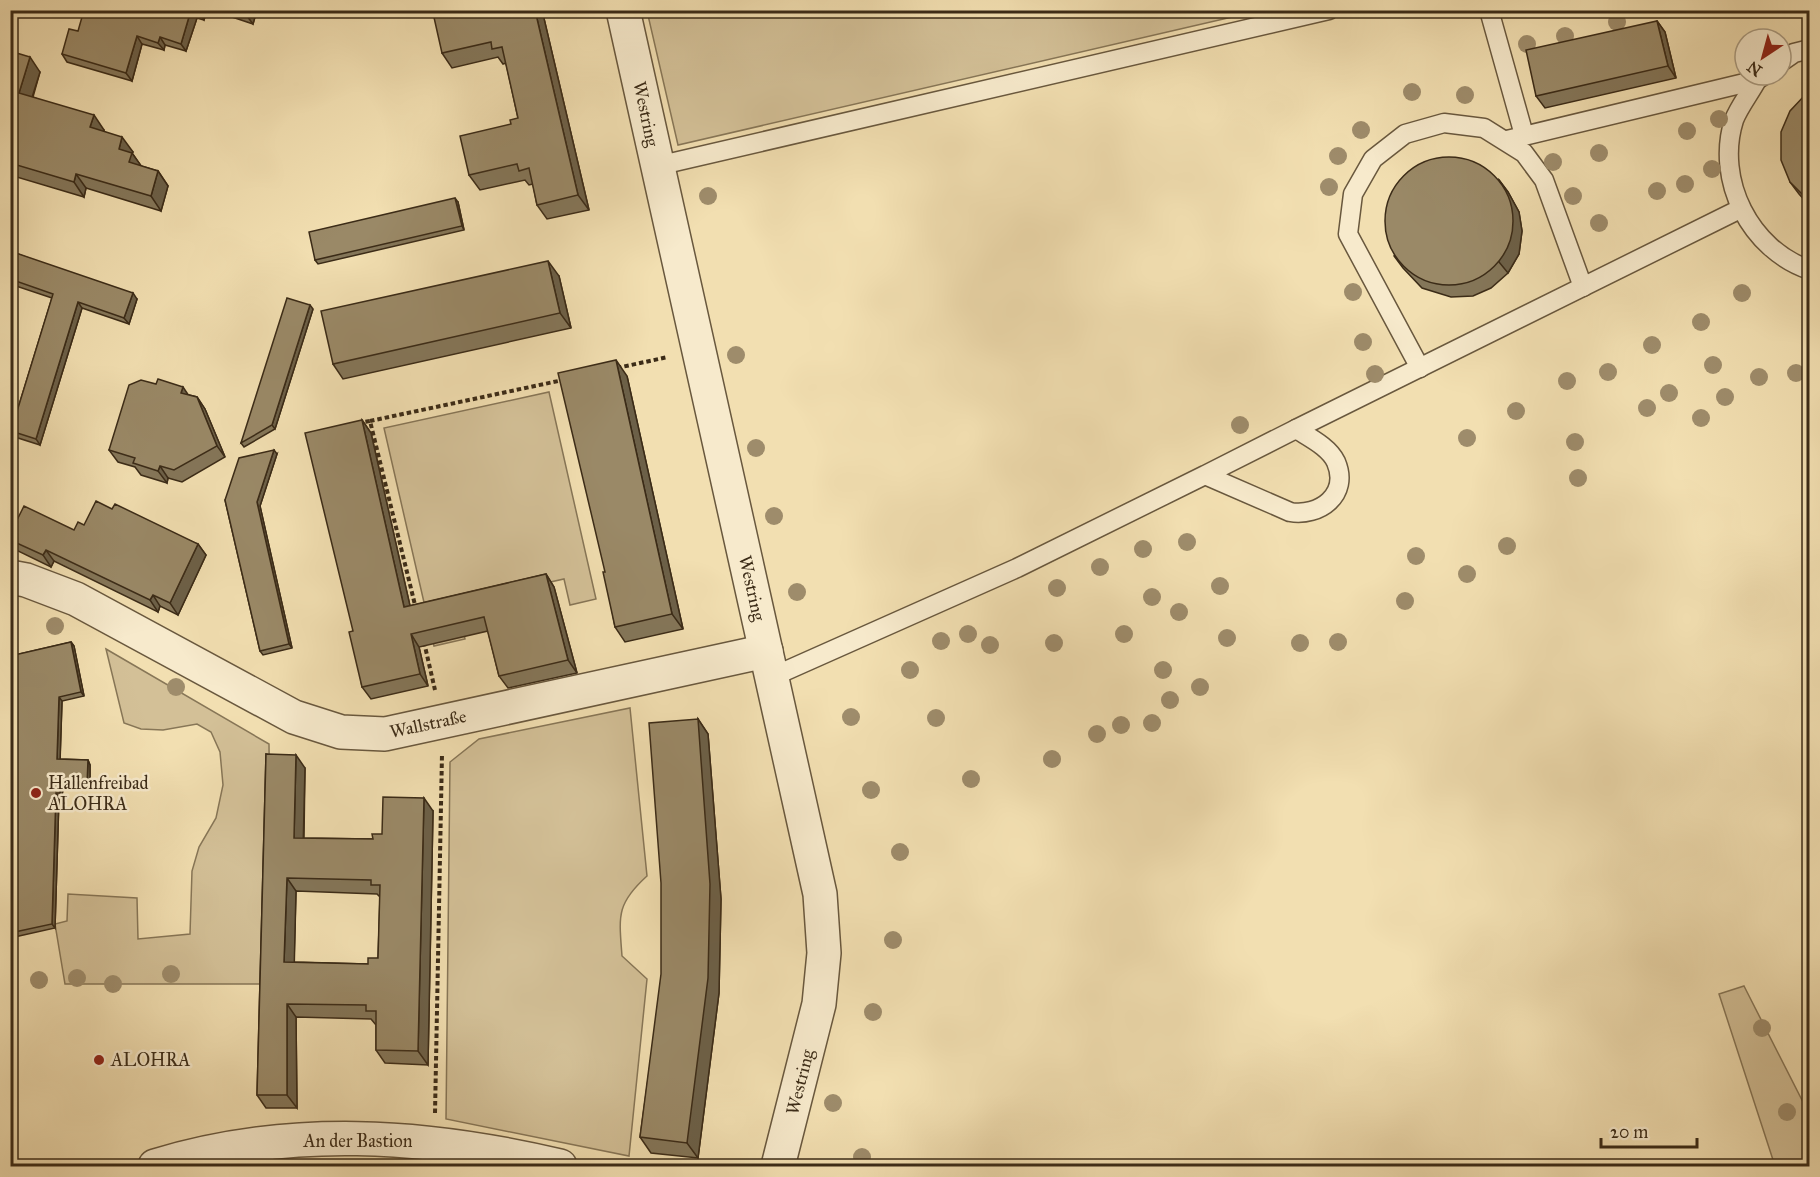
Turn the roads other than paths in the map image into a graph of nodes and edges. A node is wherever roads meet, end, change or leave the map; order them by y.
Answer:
1 (623, 10) edge
2 (1329, 10) edge
3 (1489, 10) edge
4 (1809, 49) edge
5 (1793, 53) edge
6 (1733, 85) edge
7 (1755, 87) edge
8 (1515, 137) junction
9 (657, 166) junction
10 (1740, 209) junction
11 (1809, 270) edge
12 (1583, 287) junction
13 (1420, 368) junction
14 (1296, 429) junction
15 (1205, 475) junction
16 (10, 577) edge
17 (769, 664) junction
18 (155, 1167) edge
19 (560, 1167) edge
20 (778, 1167) edge

1 - 9 street, Westring
2 - 9 lane
3 - 8 lane
4 - 5 lane
6 - 8 lane
7 - 10 lane
8 - 12 lane
8 - 13 lane
9 - 17 street, Westring
10 - 11 lane
10 - 12 lane
12 - 13 lane
13 - 14 lane
14 - 15 lane
14 - 15 lane
15 - 17 lane
16 - 17 street, Wallstraße
17 - 20 street, Westring
18 - 19 street, An der Bastion

